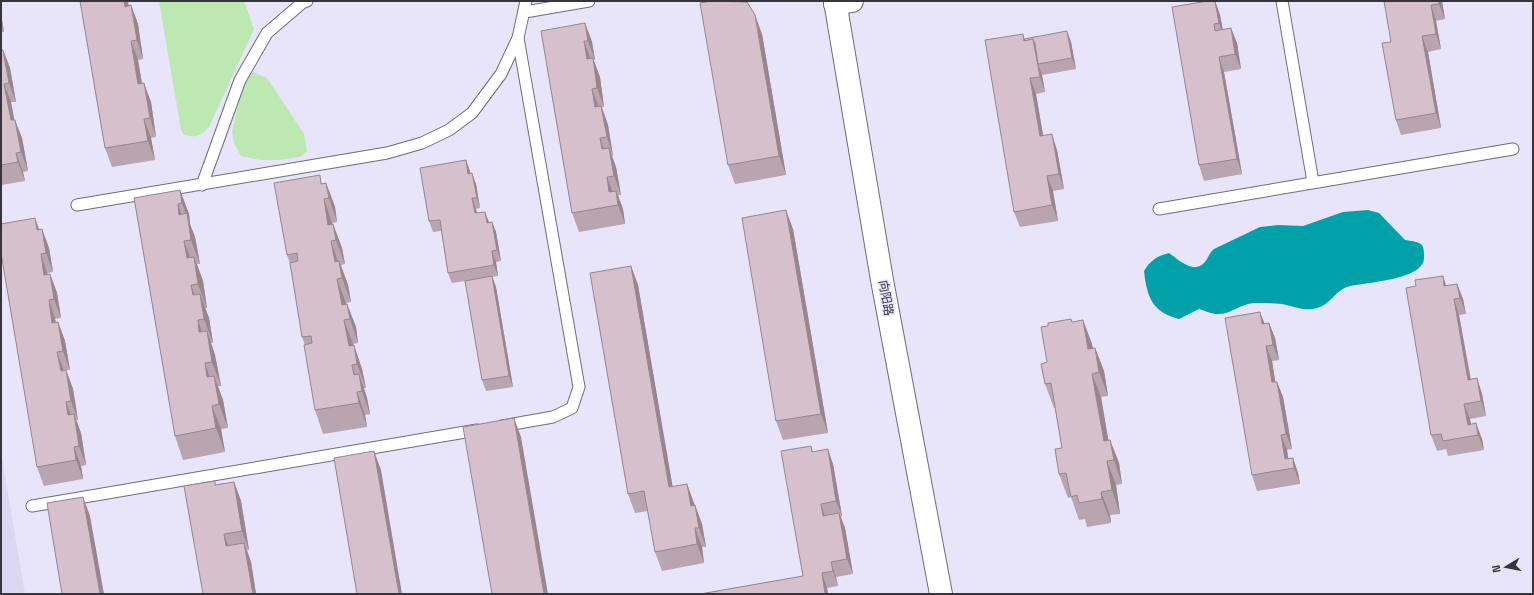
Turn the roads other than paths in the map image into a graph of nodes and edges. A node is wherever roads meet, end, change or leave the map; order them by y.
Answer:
1 (307, 1) edge
2 (589, 1) edge
3 (1282, 1) edge
4 (841, 2) edge
5 (526, 7) edge
6 (518, 38) junction
7 (1513, 148) dead end
8 (1313, 182) junction
9 (202, 185) junction
10 (77, 205) dead end
11 (1159, 208) dead end
12 (32, 506) dead end
13 (941, 594) edge

1 - 9 lane
2 - 5 lane
3 - 8 lane
4 - 13 street, 向阳路
5 - 6 lane
6 - 9 lane
6 - 12 lane
7 - 8 lane
8 - 11 lane
9 - 10 lane

